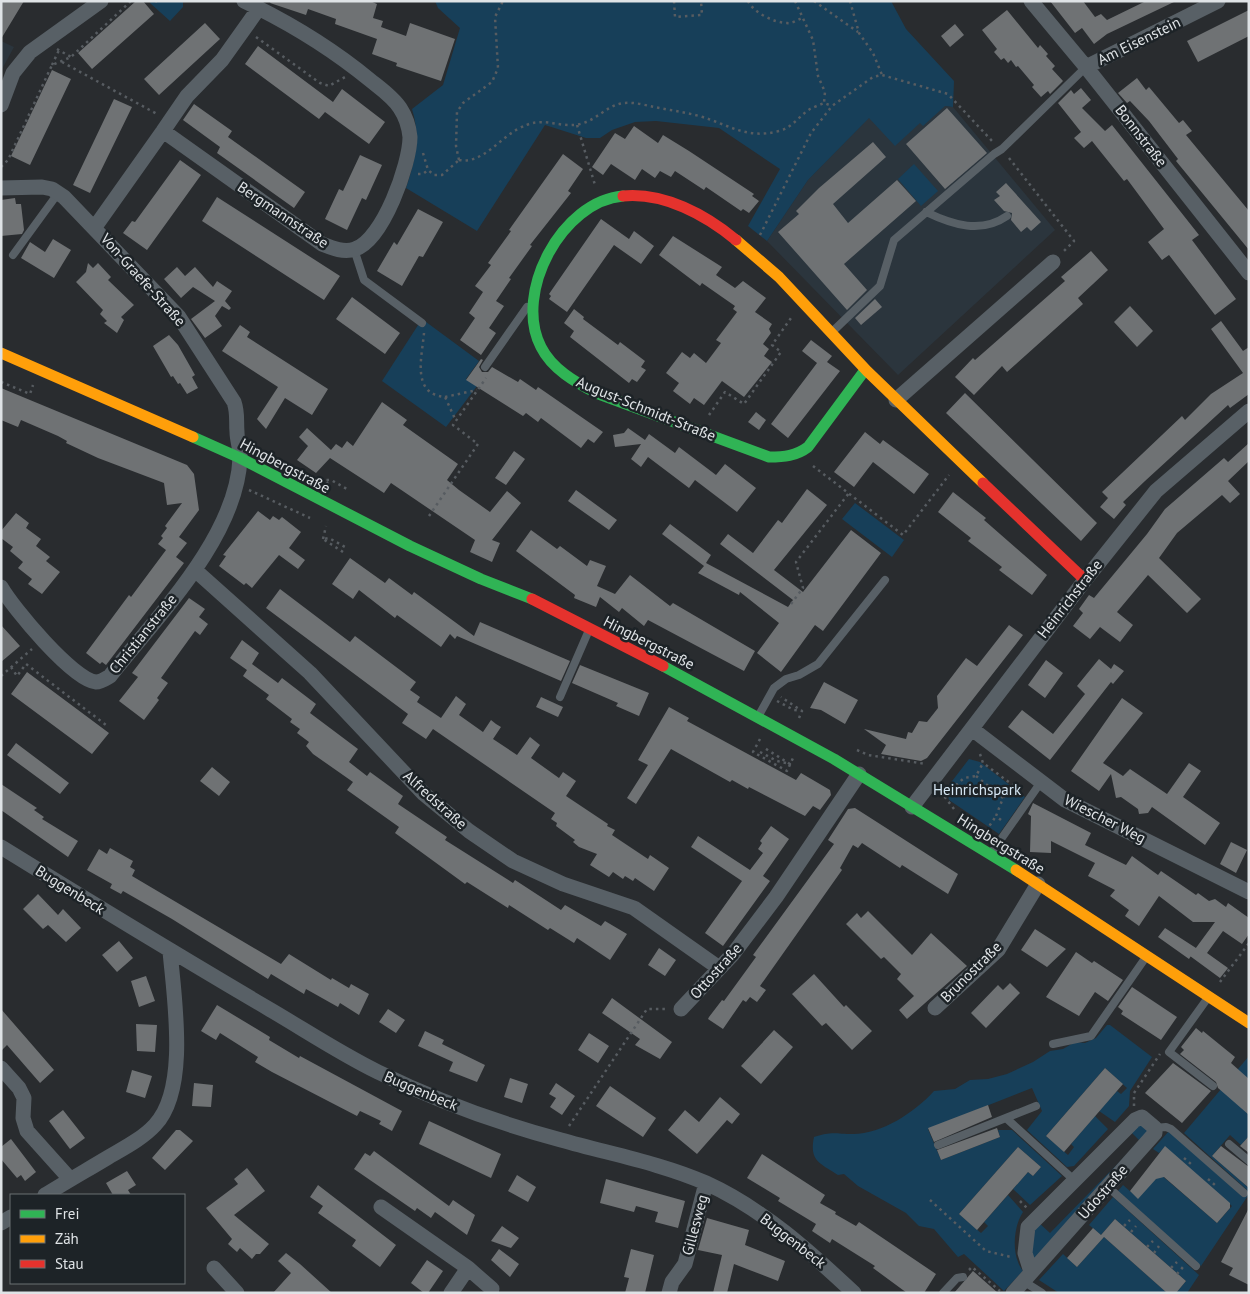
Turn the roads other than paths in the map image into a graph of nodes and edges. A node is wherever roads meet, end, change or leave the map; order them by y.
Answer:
1 (101, 1) edge
2 (244, 1) edge
3 (1031, 1) edge
4 (1218, 1) edge
5 (258, 8) junction
6 (1086, 67) junction
7 (1, 106) edge
8 (166, 126) junction
9 (1, 188) edge
10 (59, 192) junction
11 (926, 212) junction
12 (1007, 216) dead end
13 (95, 227) junction
14 (354, 249) junction
15 (13, 255) dead end
16 (1053, 262) road end
17 (1249, 273) edge
18 (532, 300) junction
19 (422, 324) road end
20 (832, 332) junction
21 (1, 353) edge
22 (485, 367) dead end
23 (865, 370) junction
24 (896, 400) junction
25 (1249, 411) edge
26 (240, 458) junction
27 (194, 570) junction
28 (885, 580) dead end
29 (1084, 580) junction
30 (1, 587) edge
31 (590, 629) junction
32 (560, 697) dead end
33 (758, 718) junction
34 (972, 729) junction
35 (859, 774) junction
36 (1041, 782) junction
37 (912, 807) junction
38 (1, 847) edge
39 (991, 854) junction
40 (1038, 884) junction
41 (1249, 892) edge
42 (170, 951) junction
43 (1147, 956) junction
44 (719, 968) junction
45 (1208, 996) junction
46 (935, 1008) dead end
47 (681, 1010) road end
48 (1249, 1023) edge
49 (1053, 1044) dead end
50 (1, 1068) edge
51 (1213, 1086) dead end
52 (1036, 1106) dead end
53 (1006, 1118) junction
54 (1155, 1128) junction
55 (1229, 1144) dead end
56 (938, 1145) dead end
57 (1249, 1161) edge
58 (70, 1180) junction
59 (1074, 1180) junction
60 (706, 1183) junction
61 (1108, 1187) junction
62 (1244, 1193) dead end
63 (47, 1194) edge
64 (382, 1207) dead end
65 (1196, 1266) dead end
66 (214, 1268) dead end
67 (468, 1268) junction
68 (1027, 1271) junction
69 (963, 1277) dead end
70 (492, 1289) dead end
71 (237, 1293) edge
72 (451, 1293) edge
73 (670, 1293) edge
74 (854, 1293) edge
75 (943, 1293) edge
76 (1013, 1293) edge
77 (1042, 1293) edge

1 - 7 street
2 - 5 street
3 - 6 street, Bonnstraße
4 - 6 street, Am Eisenstein
5 - 8 street
5 - 14 street
6 - 11 lane
6 - 17 street, Bonnstraße
8 - 13 street
8 - 14 street, Bergmannstraße
9 - 10 street
10 - 13 street, Von-Graefe-Straße
10 - 15 lane
11 - 12 lane
11 - 20 lane
13 - 26 street, Von-Graefe-Straße
14 - 19 lane
16 - 24 street
18 - 20 street, August-Schmidt-Straße
18 - 22 lane
18 - 23 street, August-Schmidt-Straße
20 - 23 street, August-Schmidt-Straße
21 - 26 street, Hingbergstraße
23 - 24 street, August-Schmidt-Straße
24 - 29 street, August-Schmidt-Straße
25 - 29 street, Heinrichstraße
26 - 27 street, Christianstraße
26 - 31 street, Hingbergstraße
27 - 30 street, Christianstraße
27 - 44 street, Alfredstraße
28 - 33 lane
29 - 34 street, Heinrichstraße
31 - 32 lane
31 - 33 street, Hingbergstraße
33 - 35 street, Hingbergstraße
34 - 36 street, Wiescher Weg
34 - 37 street, Heinrichstraße
35 - 37 street, Hingbergstraße
35 - 44 street, Ottostraße
36 - 39 lane
36 - 41 street, Wiescher Weg
37 - 39 street, Hingbergstraße
38 - 42 street, Buggenbeck
39 - 40 street, Hingbergstraße
40 - 43 street, Hingbergstraße
40 - 46 street, Brunostraße
42 - 58 street
42 - 60 street, Buggenbeck
43 - 45 street, Hingbergstraße
43 - 49 lane
44 - 47 street, Ottostraße
45 - 48 street, Hingbergstraße
45 - 51 lane
50 - 58 street
52 - 53 lane
53 - 56 lane
53 - 59 lane
54 - 59 street, Udostraße
54 - 61 street, Udostraße
54 - 62 lane
55 - 57 lane
58 - 63 street
59 - 68 street, Udostraße
60 - 73 street, Gillesweg
60 - 74 street, Buggenbeck
61 - 65 lane
61 - 68 street, Udostraße
64 - 67 street
66 - 71 street
67 - 70 street
67 - 72 street
68 - 76 street, Udostraße
68 - 77 lane
69 - 75 lane

